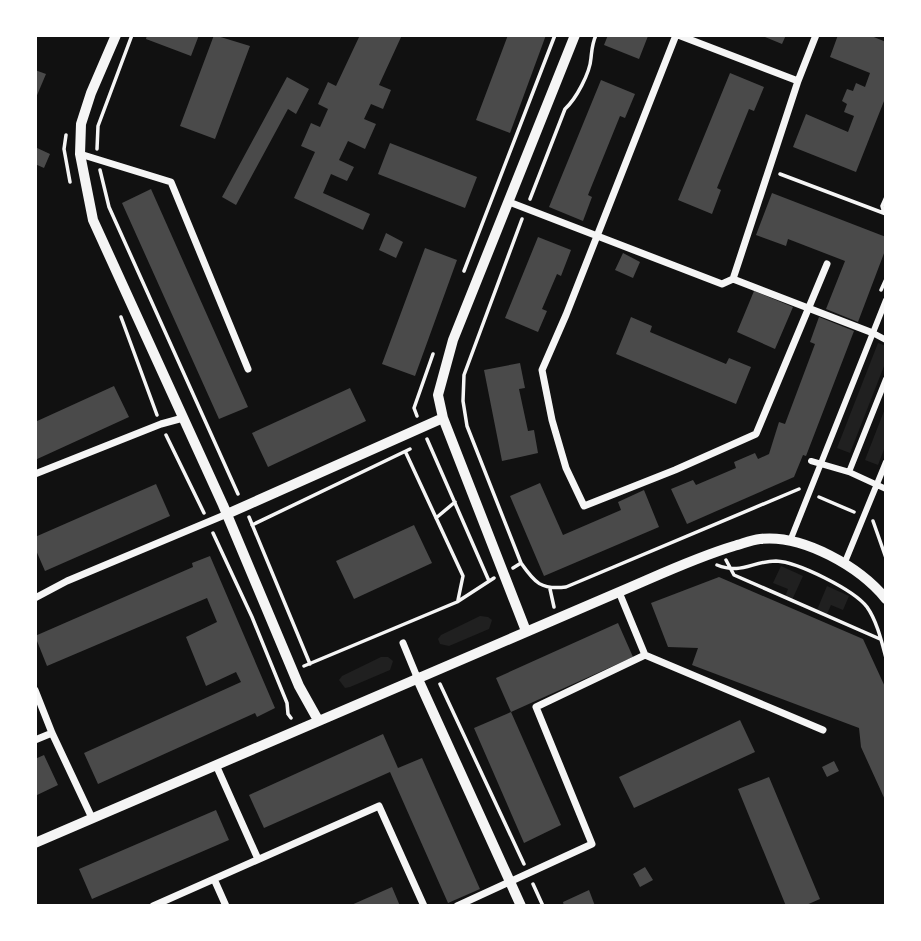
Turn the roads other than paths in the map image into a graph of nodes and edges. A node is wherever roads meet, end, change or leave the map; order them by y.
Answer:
1 (116, 35) edge
2 (575, 35) edge
3 (677, 35) edge
4 (816, 35) edge
5 (798, 81) junction
6 (80, 154) junction
7 (509, 202) junction
8 (597, 236) junction
9 (827, 264) dead end
10 (733, 279) junction
11 (886, 300) edge
12 (809, 310) junction
13 (873, 334) junction
14 (886, 340) edge
15 (248, 369) dead end
16 (886, 379) edge
17 (183, 418) junction
18 (443, 418) junction
19 (811, 460) dead end
20 (886, 462) edge
21 (821, 463) junction
22 (849, 472) junction
23 (35, 474) edge
24 (877, 485) junction
25 (886, 489) edge
26 (227, 514) junction
27 (790, 541) junction
28 (845, 562) junction
29 (619, 592) junction
30 (35, 598) edge
31 (886, 599) edge
32 (526, 631) junction
33 (403, 643) dead end
34 (645, 655) junction
35 (417, 677) junction
36 (35, 690) edge
37 (318, 720) junction
38 (823, 730) dead end
39 (52, 733) junction
40 (35, 740) edge
41 (216, 765) junction
42 (92, 818) junction
43 (35, 843) edge
44 (258, 859) junction
45 (214, 879) junction
46 (510, 882) junction
47 (153, 906) edge
48 (226, 906) edge
49 (424, 906) edge
50 (457, 906) edge
51 (521, 906) edge

1 - 6 street
2 - 7 street
3 - 5 street
3 - 8 street
4 - 5 street
5 - 10 street
6 - 15 street
6 - 17 street
7 - 8 street
7 - 18 street
8 - 10 street
8 - 12 street
9 - 12 street
10 - 12 street
11 - 13 street
12 - 13 street
13 - 14 street
13 - 21 street
16 - 22 street
17 - 23 street
17 - 26 street
18 - 26 street
18 - 32 street
19 - 21 street
20 - 24 street
21 - 22 street
21 - 27 street
22 - 24 street
24 - 25 street
24 - 28 street
26 - 30 street
26 - 37 street
27 - 28 street
27 - 29 street
28 - 31 street
29 - 32 street
29 - 34 street
32 - 35 street
33 - 35 street
34 - 38 street
34 - 46 street
35 - 37 street
35 - 46 street
36 - 39 street
37 - 41 street
39 - 40 street
39 - 42 street
41 - 42 street
41 - 44 street
42 - 43 street
44 - 45 street
44 - 49 street
45 - 47 street
45 - 48 street
46 - 50 street
46 - 51 street

